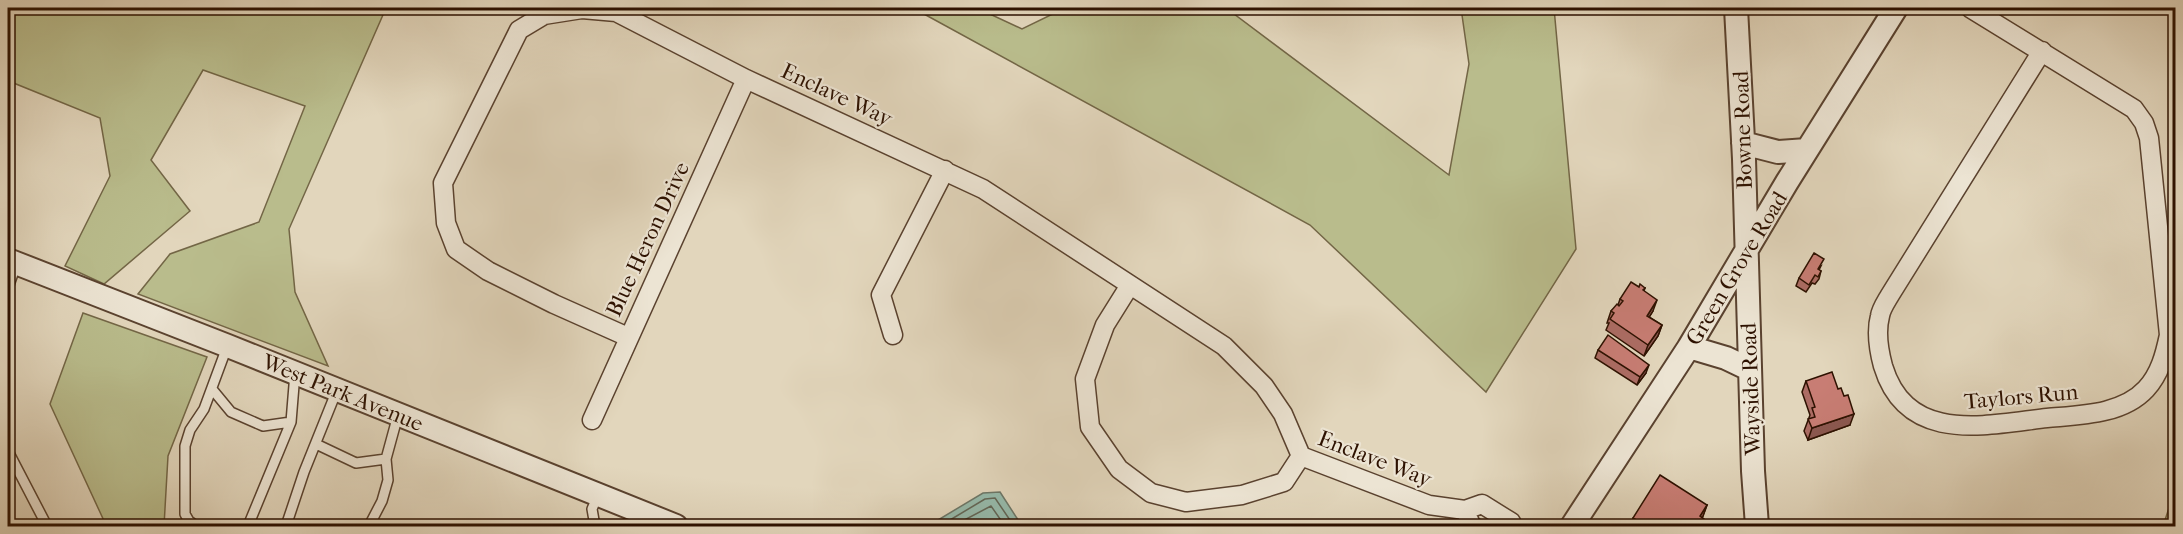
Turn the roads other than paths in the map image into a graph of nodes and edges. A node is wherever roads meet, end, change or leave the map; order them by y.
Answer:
1 (1736, 8) edge
2 (1896, 8) edge
3 (1970, 8) edge
4 (2042, 51) junction
5 (746, 79) junction
6 (1743, 143) junction
7 (1807, 150) junction
8 (945, 170) junction
9 (1746, 252) junction
10 (12, 262) edge
11 (1130, 285) junction
12 (8, 288) edge
13 (893, 335) dead end
14 (628, 338) junction
15 (228, 346) junction
16 (1689, 346) junction
17 (1749, 369) junction
18 (295, 373) junction
19 (212, 389) junction
20 (337, 390) junction
21 (398, 414) junction
22 (592, 420) dead end
23 (291, 422) junction
24 (316, 444) junction
25 (8, 450) edge
26 (1300, 456) junction
27 (386, 459) junction
28 (598, 495) junction
29 (1465, 510) junction
30 (47, 526) edge
31 (196, 526) edge
32 (248, 526) edge
33 (286, 526) edge
34 (369, 526) edge
35 (595, 526) edge
36 (676, 526) edge
37 (1473, 526) edge
38 (1513, 526) edge
39 (1572, 526) edge
40 (1757, 526) edge

1 - 6 street, Bowne Road
2 - 7 street, Green Grove Road
3 - 4 street, Taylors Run
4 - 4 street, Taylors Run
5 - 8 street, Enclave Way
5 - 14 street, Blue Heron Drive
5 - 14 street, Enclave Way
6 - 7 street
6 - 9 street, Bowne Road
7 - 9 street, Green Grove Road
8 - 11 street, Enclave Way
8 - 13 street
9 - 16 street, Green Grove Road
9 - 17 street, Wayside Road
10 - 12 lane
10 - 15 street, West Park Avenue
11 - 26 street, Enclave Way
11 - 26 street
14 - 22 street, Blue Heron Drive
15 - 18 street, West Park Avenue
15 - 19 lane
16 - 17 street
16 - 39 street, Green Grove Road
17 - 40 street, Wayside Road
18 - 20 street, West Park Avenue
18 - 23 lane
19 - 23 lane
19 - 31 lane
20 - 21 street, West Park Avenue
20 - 24 lane
21 - 27 lane
21 - 28 street, West Park Avenue
23 - 32 lane
24 - 27 lane
24 - 33 lane
25 - 30 lane
26 - 29 street, Enclave Way
27 - 34 lane
28 - 35 lane
28 - 36 street, West Park Avenue
29 - 37 street
29 - 38 street, Enclave Way

